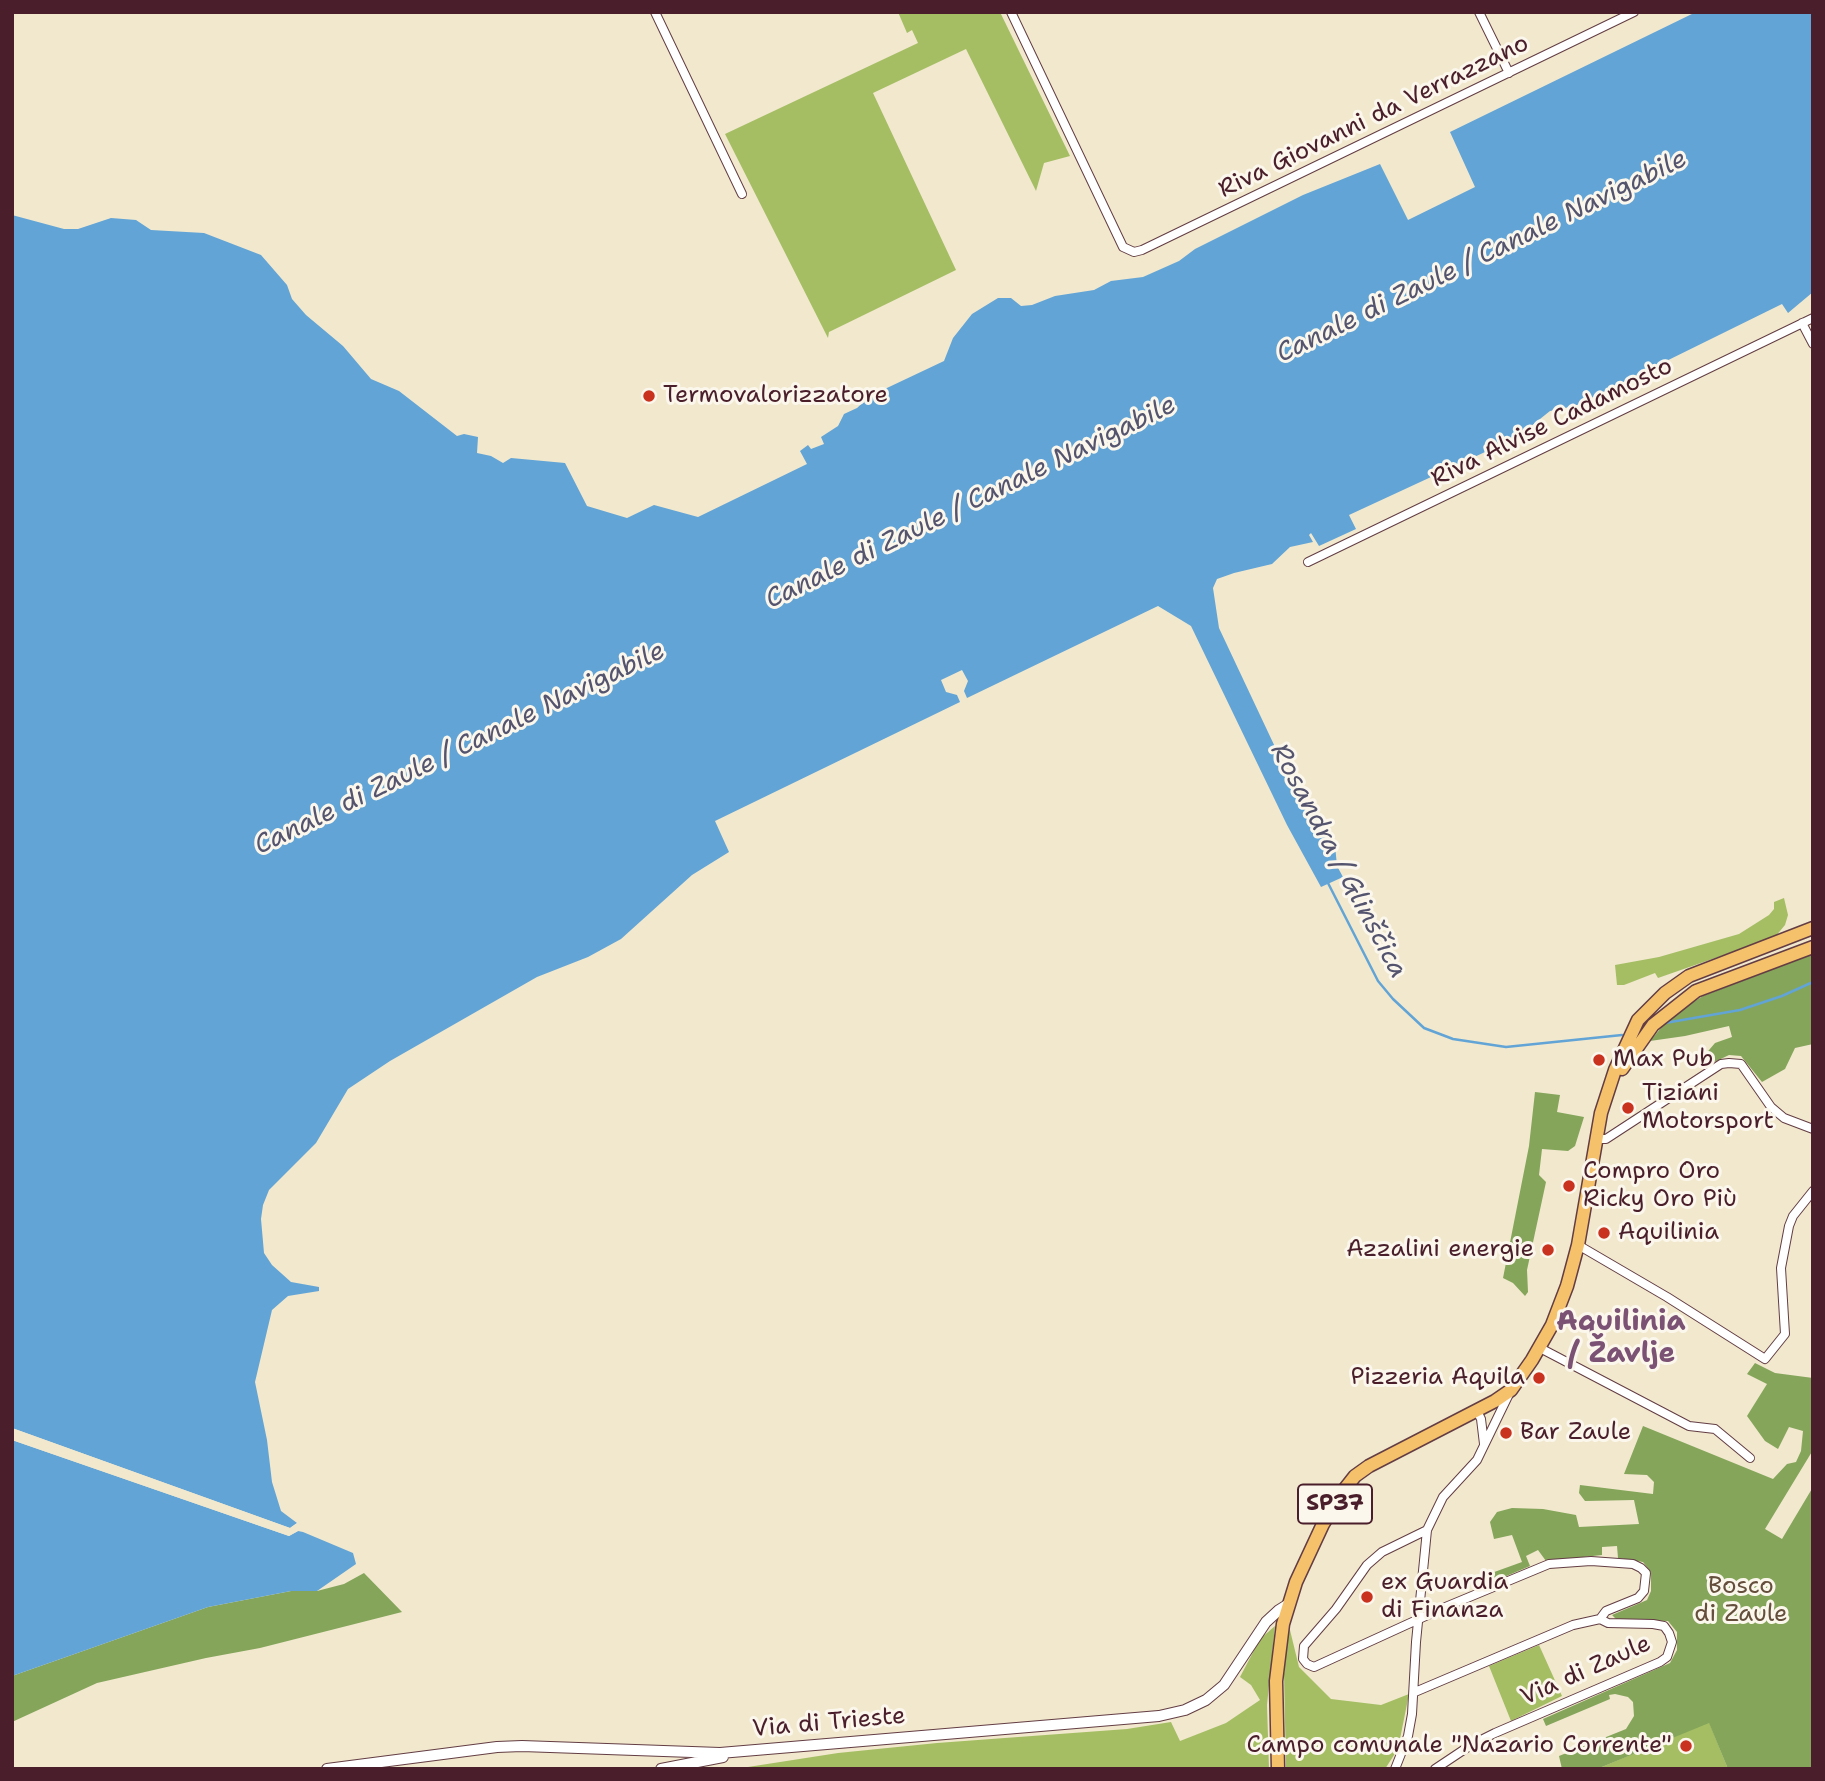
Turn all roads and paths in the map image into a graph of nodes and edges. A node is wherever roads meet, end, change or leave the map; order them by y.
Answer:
1 (655, 12) edge
2 (1010, 12) edge
3 (1479, 12) edge
4 (1634, 12) edge
5 (1509, 73) junction
6 (742, 194) dead end
7 (1813, 318) edge
8 (1802, 323) junction
9 (1813, 345) edge
10 (1308, 562) dead end
11 (1813, 928) edge
12 (1813, 947) edge
13 (1607, 1093) junction
14 (1813, 1129) edge
15 (1595, 1139) junction
16 (1813, 1191) edge
17 (1578, 1245) junction
18 (1539, 1348) junction
19 (1511, 1390) junction
20 (1477, 1411) junction
21 (1484, 1447) junction
22 (1750, 1458) dead end
23 (1427, 1530) junction
24 (1287, 1605) junction
25 (1600, 1619) junction
26 (1418, 1620) junction
27 (1415, 1692) junction
28 (758, 1751) junction
29 (327, 1769) edge
30 (662, 1769) edge
31 (1278, 1769) edge
32 (1395, 1769) edge
33 (1435, 1769) edge

1 - 6 street
2 - 5 street, Riva Giovanni da Verrazzano
3 - 5 street
4 - 5 street, Riva Giovanni da Verrazzano
7 - 8 street, Riva Alvise Cadamosto
8 - 9 street
8 - 10 street, Riva Alvise Cadamosto
11 - 13 main road, SP37
12 - 13 main road, SP37
13 - 15 main road, SP37
14 - 15 street
15 - 17 main road, SP37
16 - 17 street
17 - 18 main road, SP37
18 - 19 main road, SP37
18 - 22 street
19 - 20 main road, SP37
19 - 21 street
20 - 21 street
20 - 24 main road, SP37
21 - 23 street
23 - 26 street
23 - 26 street, Via di Zaule
24 - 28 street, Via di Trieste
24 - 31 main road, SP37
25 - 26 street, Via di Zaule
25 - 27 street, Via di Zaule
25 - 33 street, Via di Zaule
26 - 27 street
27 - 32 street
28 - 29 street, Via di Trieste
28 - 30 street

